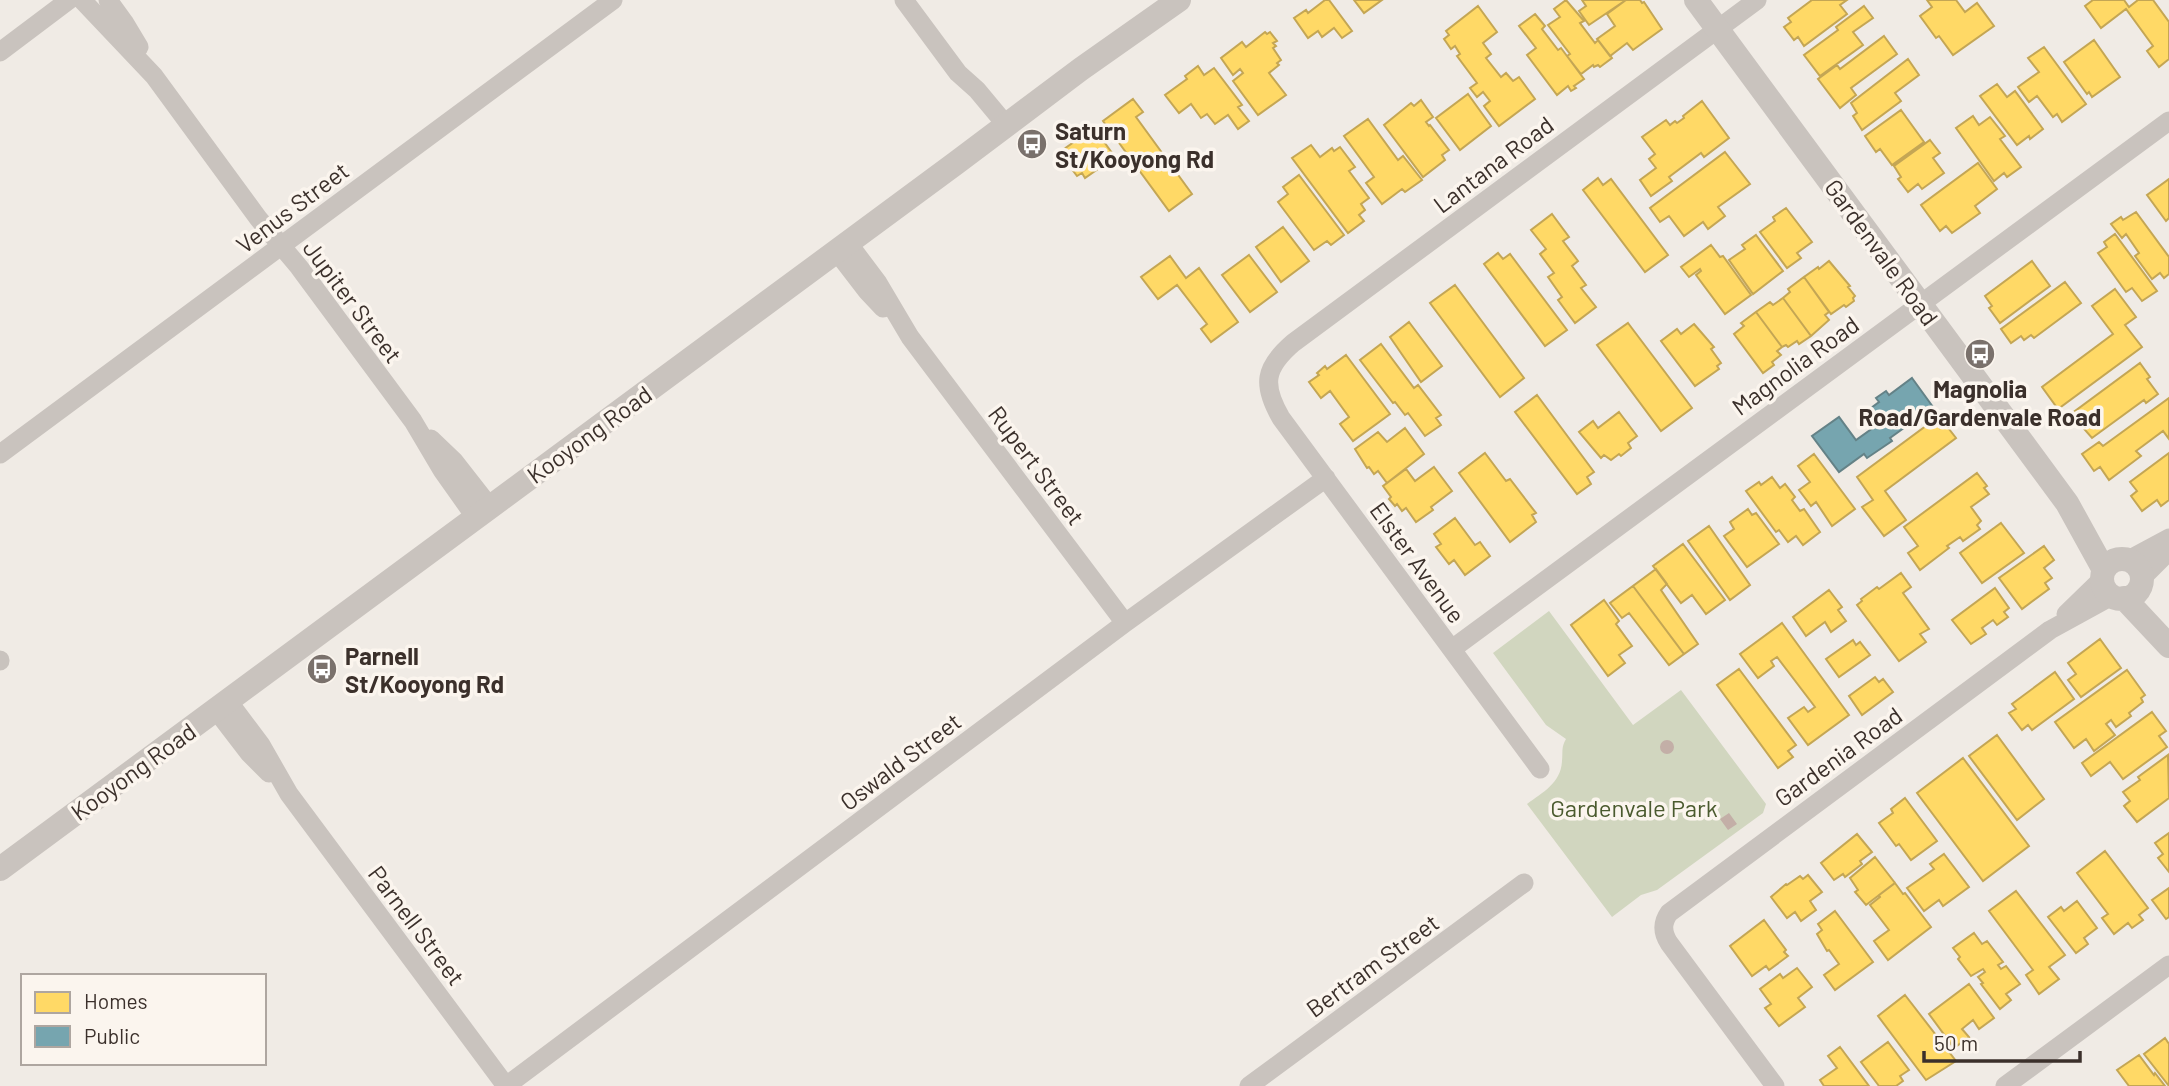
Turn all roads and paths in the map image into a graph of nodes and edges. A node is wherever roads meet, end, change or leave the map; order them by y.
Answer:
1 (69, 0) edge
2 (82, 0) edge
3 (108, 0) edge
4 (613, 0) edge
5 (904, 0) edge
6 (1179, 0) edge
7 (1696, 0) edge
8 (1757, 0) edge
9 (1718, 29) junction
10 (0, 52) edge
11 (154, 76) junction
12 (2169, 121) edge
13 (1000, 130) junction
14 (281, 246) junction
15 (843, 247) junction
16 (1920, 304) junction
17 (1269, 377) joint
18 (0, 454) edge
19 (1326, 478) junction
20 (483, 513) junction
21 (2169, 538) edge
22 (2169, 551) edge
23 (2122, 579) junction
24 (1125, 623) junction
25 (2169, 639) edge
26 (2169, 646) edge
27 (1452, 649) junction
28 (222, 706) junction
29 (1540, 769) dead end
30 (4, 859) edge
31 (1524, 883) dead end
32 (2169, 965) edge
33 (506, 1086) edge
34 (1249, 1086) edge
35 (1774, 1086) edge
36 (2005, 1086) edge

1 - 10 street
2 - 11 street, Jupiter Street
3 - 11 street, Jupiter Street
4 - 14 street, Venus Street
5 - 13 street
6 - 13 street, Kooyong Road
7 - 9 street, Gardenvale Road
8 - 9 street, Lantana Road
9 - 16 street, Gardenvale Road
9 - 17 street, Lantana Road
11 - 14 street, Jupiter Street
12 - 16 street, Magnolia Road
13 - 15 street, Kooyong Road
14 - 18 street, Venus Street
14 - 20 street, Jupiter Street
15 - 20 street, Kooyong Road
15 - 24 street, Rupert Street
16 - 23 street, Gardenvale Road
16 - 27 street, Magnolia Road
17 - 19 street, Elster Avenue
19 - 24 street, Oswald Street
19 - 27 street, Elster Avenue
20 - 28 street, Kooyong Road
21 - 23 street, Gardenia Road
22 - 23 street, Gardenia Road
23 - 25 street, Gardenvale Road
23 - 26 street, Gardenvale Road
23 - 35 street, Gardenia Road
24 - 33 street, Oswald Street
27 - 29 street, Elster Avenue
28 - 30 street, Kooyong Road
28 - 33 street, Parnell Street
31 - 34 street, Bertram Street
32 - 36 street

